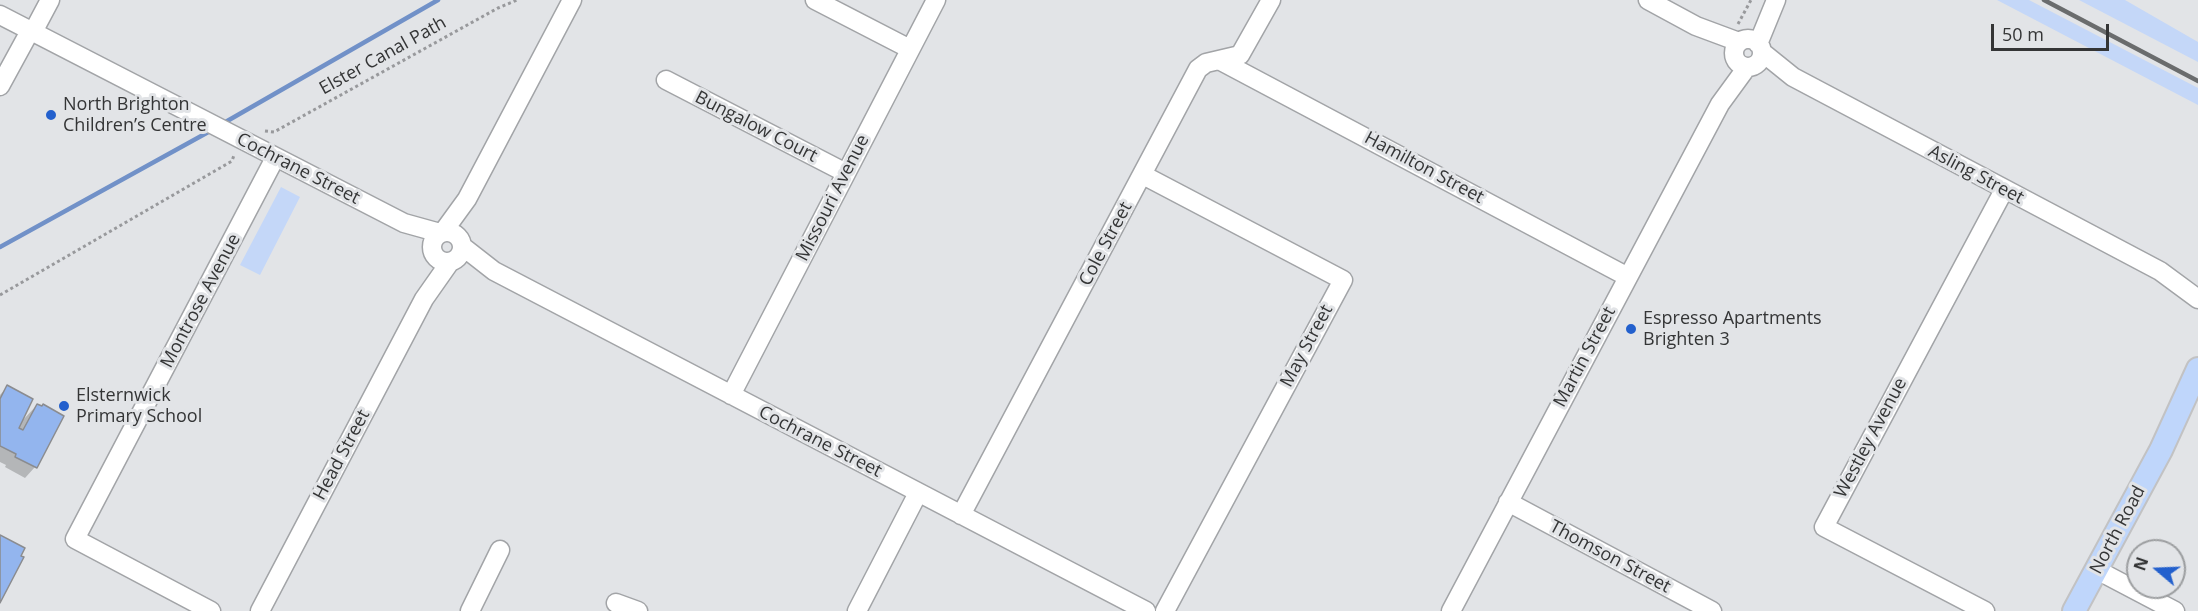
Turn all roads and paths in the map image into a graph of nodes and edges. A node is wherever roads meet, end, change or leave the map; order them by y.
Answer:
1 (50, 0) edge
2 (517, 0) edge
3 (572, 0) edge
4 (815, 0) edge
5 (936, 0) edge
6 (1271, 0) edge
7 (1648, 0) edge
8 (1751, 0) edge
9 (1774, 4) edge
10 (0, 15) edge
11 (31, 31) junction
12 (910, 49) junction
13 (1746, 50) junction
14 (1219, 60) junction
15 (666, 80) dead end
16 (0, 86) edge
17 (262, 131) dead end
18 (241, 145) junction
19 (275, 158) junction
20 (846, 173) junction
21 (1143, 175) junction
22 (2004, 189) junction
23 (447, 248) junction
24 (2160, 271) junction
25 (1628, 277) junction
26 (2198, 282) edge
27 (0, 295) edge
28 (2198, 299) edge
29 (2198, 369) edge
30 (731, 395) junction
31 (2198, 398) edge
32 (2161, 450) junction
33 (918, 493) junction
34 (1509, 502) junction
35 (961, 515) junction
36 (500, 550) dead end
37 (2097, 570) junction
38 (616, 603) dead end
39 (211, 611) edge
40 (260, 611) edge
41 (470, 611) edge
42 (638, 611) edge
43 (857, 611) edge
44 (1146, 611) edge
45 (1164, 611) edge
46 (1451, 611) edge
47 (1712, 611) edge
48 (1985, 611) edge
49 (2074, 611) edge
50 (2175, 611) edge

1 - 11 street
2 - 17 path, Elster Canal Path
3 - 23 street, Head Street
4 - 12 street
5 - 12 street, Missouri Avenue
6 - 14 street, Cole Street
7 - 13 street, Asling Street
8 - 13 path
9 - 13 street, Martin Street
10 - 11 street, Cochrane Street
11 - 16 street
11 - 18 street, Cochrane Street
12 - 20 street, Missouri Avenue
13 - 22 street, Asling Street
13 - 25 street, Martin Street
14 - 21 street, Cole Street
14 - 25 street, Hamilton Street
15 - 20 street, Bungalow Court
18 - 19 street, Cochrane Street
18 - 27 path
19 - 23 street, Cochrane Street
19 - 39 street, Montrose Avenue
20 - 30 street, Missouri Avenue
21 - 35 street, Cole Street
21 - 45 street, May Street
22 - 24 street, Asling Street
22 - 48 street, Westley Avenue
23 - 30 street, Cochrane Street
23 - 40 street, Head Street
24 - 26 street, Asling Street
24 - 28 street, Asling Street
25 - 34 street, Martin Street
29 - 32 main road, North Road
30 - 33 street, Cochrane Street
31 - 32 main road, North Road
32 - 37 main road, North Road
33 - 35 street, Cochrane Street
33 - 43 street
34 - 46 street, Martin Street
34 - 47 street, Thomson Street
35 - 44 street, Cochrane Street
36 - 41 street
37 - 49 main road, North Road
37 - 50 street
38 - 42 street

